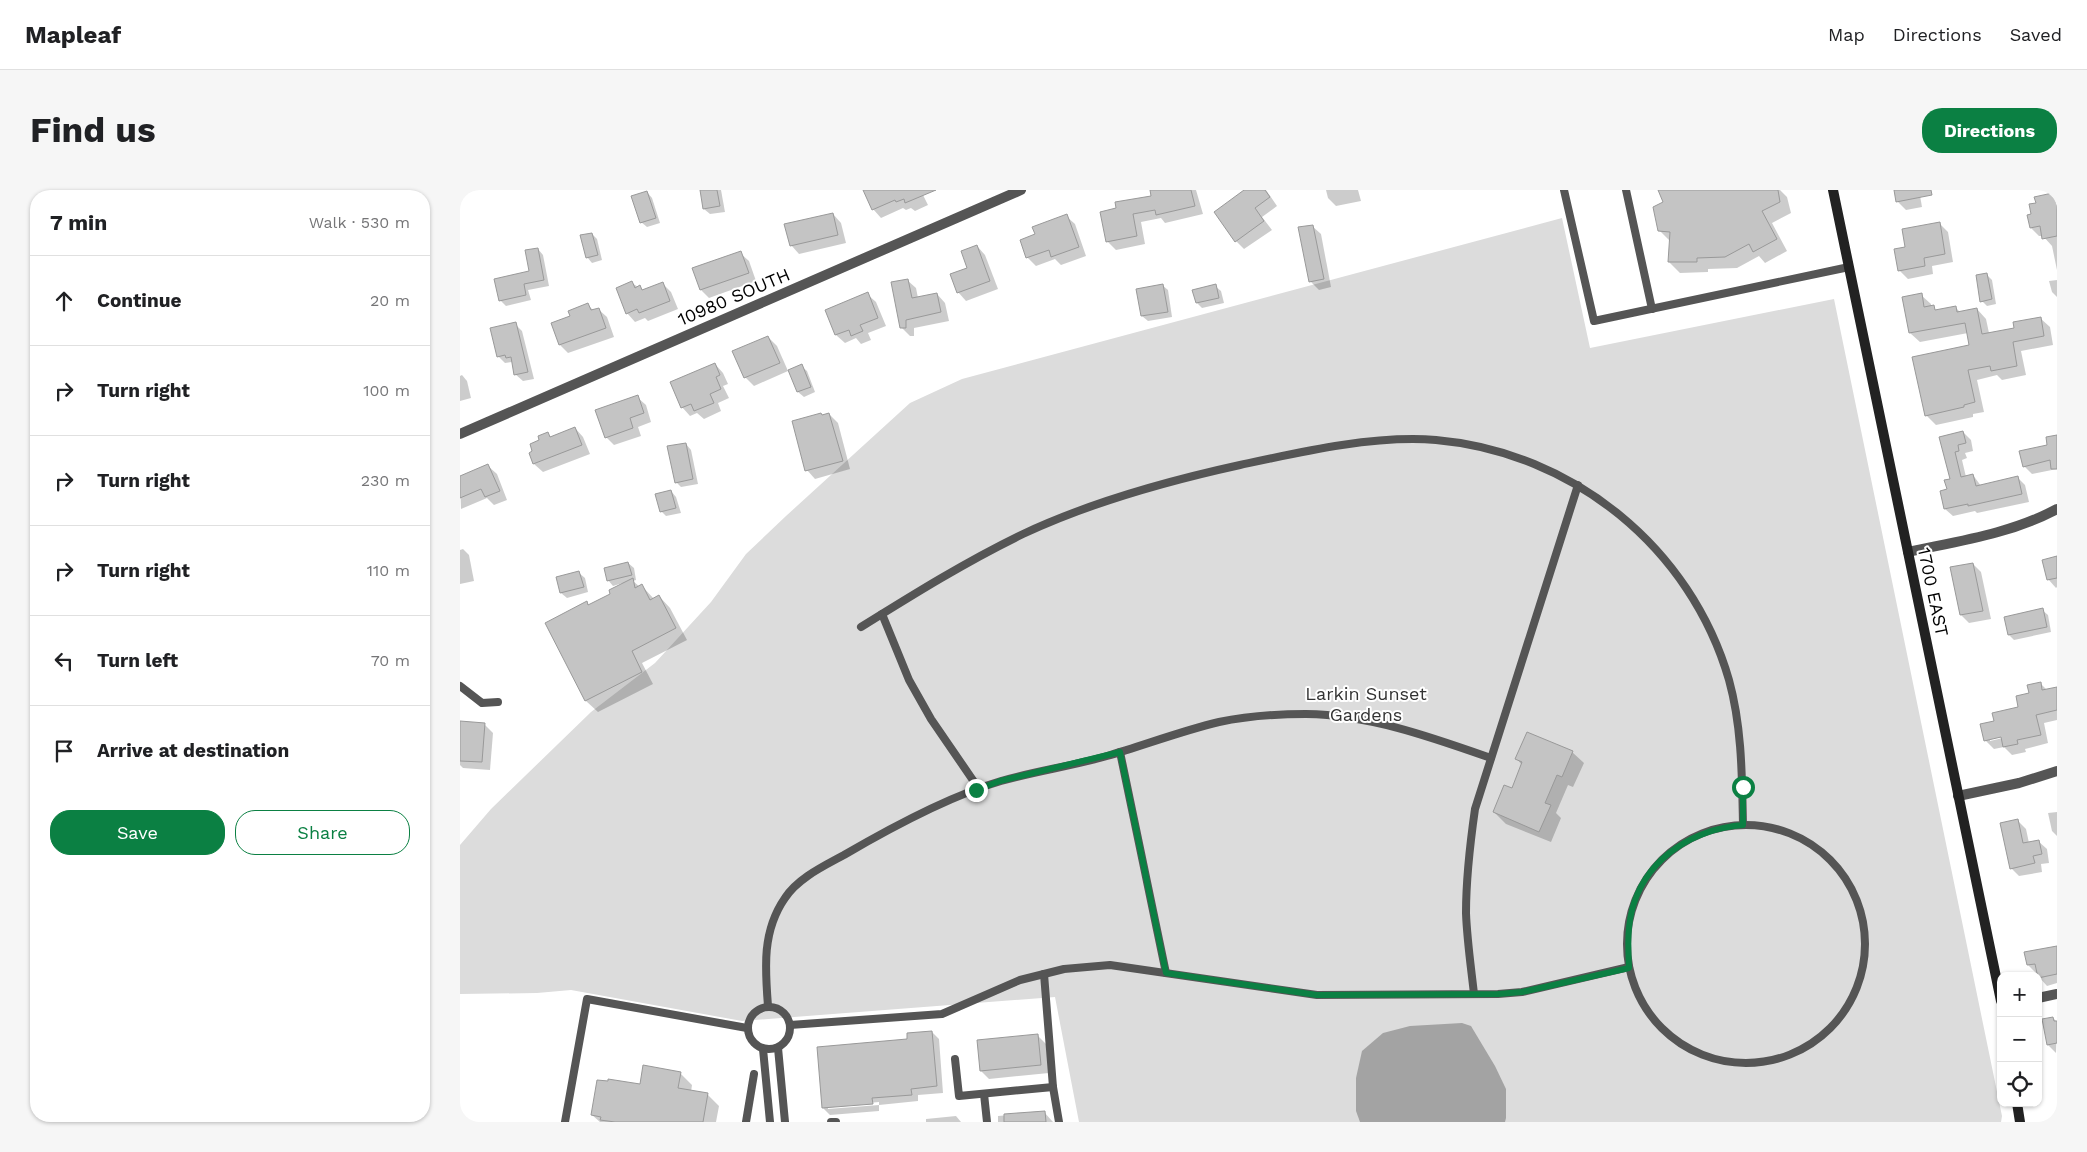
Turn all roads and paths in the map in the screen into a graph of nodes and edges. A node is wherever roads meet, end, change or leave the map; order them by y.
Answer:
1 (1021, 190) edge
2 (1564, 190) edge
3 (1626, 190) edge
4 (1833, 190) edge
5 (1849, 267) junction
6 (1652, 309) junction
7 (460, 434) edge
8 (1578, 485) junction
9 (2057, 509) edge
10 (1908, 552) junction
11 (882, 614) junction
12 (861, 627) dead end
13 (460, 686) edge
14 (498, 702) dead end
15 (1120, 752) junction
16 (1491, 758) junction
17 (2057, 771) edge
18 (979, 789) junction
19 (1958, 796) junction
20 (1743, 825) junction
21 (1629, 968) junction
22 (1166, 973) junction
23 (1044, 974) junction
24 (1997, 982) edge
25 (1474, 994) junction
26 (2057, 994) edge
27 (2042, 997) edge
28 (768, 1006) junction
29 (790, 1025) junction
30 (747, 1028) junction
31 (778, 1048) junction
32 (764, 1049) junction
33 (955, 1059) dead end
34 (754, 1074) dead end
35 (780, 1075) junction
36 (766, 1076) junction
37 (1053, 1087) junction
38 (984, 1094) junction
39 (2018, 1107) edge
40 (565, 1122) edge
41 (746, 1122) edge
42 (770, 1122) edge
43 (785, 1122) edge
44 (831, 1122) edge
45 (836, 1122) edge
46 (986, 1122) edge
47 (1059, 1122) edge
48 (2020, 1122) edge

1 - 7 street, 10980 SOUTH
2 - 6 lane
3 - 6 lane
4 - 5 main road, 1700 EAST
5 - 6 lane
5 - 10 main road, 1700 EAST
8 - 11 lane
8 - 16 lane
8 - 20 lane
9 - 10 street
10 - 19 main road, 1700 EAST
11 - 12 lane
11 - 18 lane
13 - 14 lane
15 - 16 lane
15 - 18 lane
15 - 22 lane
16 - 25 lane
17 - 19 street
18 - 28 lane
19 - 24 main road, 1700 EAST
20 - 21 lane
20 - 21 lane
21 - 25 lane
22 - 23 lane
22 - 25 lane
23 - 29 lane
23 - 37 lane
26 - 27 street
28 - 29 lane
28 - 30 lane
29 - 31 lane
30 - 32 lane
30 - 40 lane
31 - 32 lane
31 - 35 lane
32 - 36 lane
33 - 38 lane
34 - 41 lane
35 - 36 lane
35 - 43 lane
36 - 42 lane
37 - 38 lane
37 - 47 lane
38 - 46 lane
39 - 48 main road
44 - 45 lane

